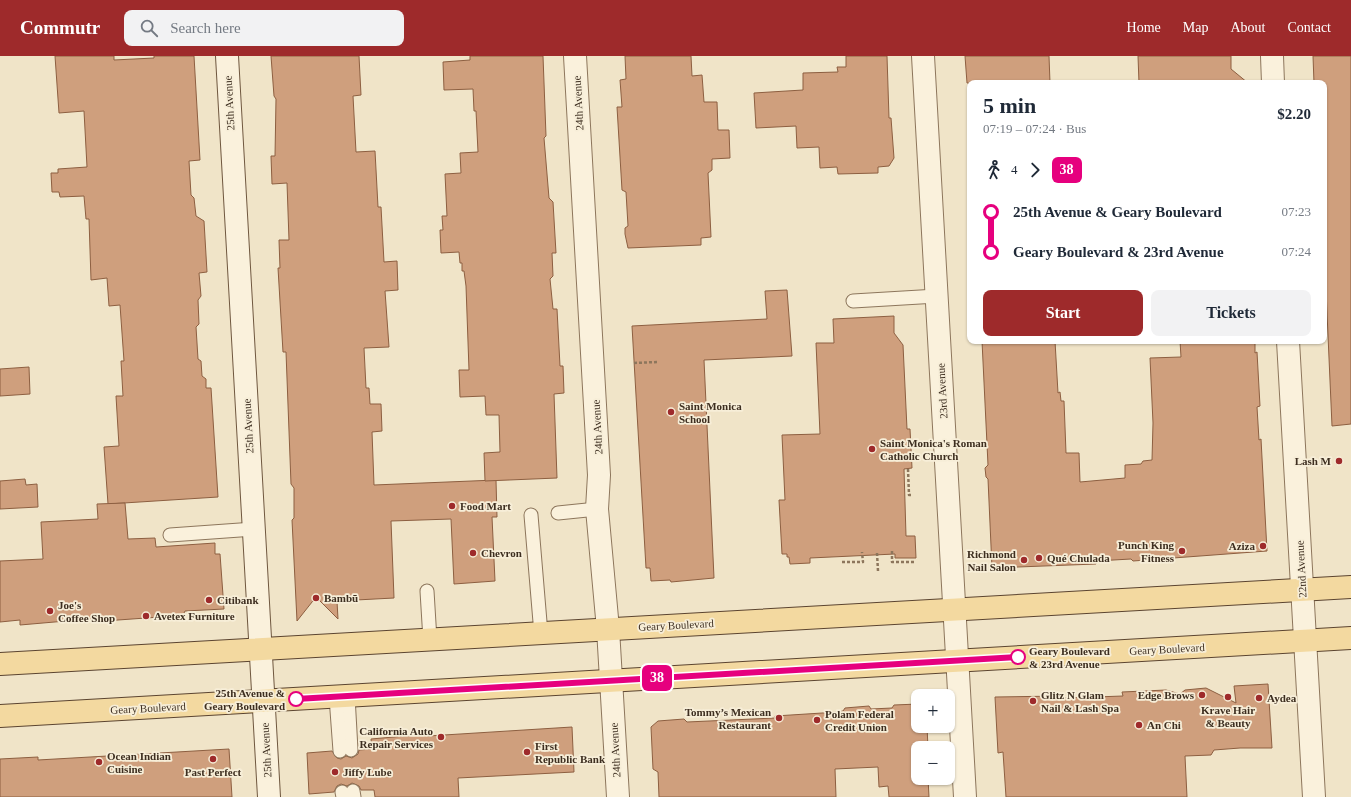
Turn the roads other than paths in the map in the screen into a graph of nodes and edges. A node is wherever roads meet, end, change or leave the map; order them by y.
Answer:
1 (227, 56) edge
2 (575, 56) edge
3 (923, 56) edge
4 (1272, 56) edge
5 (1273, 80) edge
6 (937, 296) junction
7 (853, 301) dead end
8 (1288, 344) edge
9 (598, 509) junction
10 (558, 513) dead end
11 (531, 515) dead end
12 (254, 529) junction
13 (170, 536) dead end
14 (1351, 587) edge
15 (1302, 590) junction
16 (427, 591) dead end
17 (955, 609) junction
18 (608, 629) junction
19 (541, 634) junction
20 (1351, 638) edge
21 (430, 640) junction
22 (1305, 641) junction
23 (261, 649) junction
24 (958, 661) junction
25 (0, 664) edge
26 (611, 681) junction
27 (342, 696) junction
28 (264, 701) junction
29 (0, 716) edge
30 (345, 750) dead end
31 (269, 797) edge
32 (618, 797) edge
33 (965, 797) edge
34 (1314, 797) edge

1 - 12 street, 25th Avenue
2 - 9 street, 24th Avenue
3 - 6 street, 23rd Avenue
4 - 5 street
6 - 7 lane
6 - 17 street, 23rd Avenue
8 - 15 street, 22nd Avenue
9 - 10 lane
9 - 18 street, 24th Avenue
11 - 19 lane
12 - 13 lane
12 - 23 street, 25th Avenue
14 - 15 main road, Geary Boulevard
15 - 17 main road, Geary Boulevard
15 - 22 street, 22nd Avenue
16 - 21 lane
17 - 18 main road, Geary Boulevard
17 - 24 street, 23rd Avenue
18 - 19 main road, Geary Boulevard
18 - 26 street, 24th Avenue
19 - 21 main road, Geary Boulevard
20 - 22 main road, Geary Boulevard
21 - 23 main road, Geary Boulevard
22 - 24 main road, Geary Boulevard
22 - 34 street, 22nd Avenue
23 - 25 main road, Geary Boulevard
23 - 28 street, 25th Avenue
24 - 26 main road, Geary Boulevard
24 - 33 street, 23rd Avenue
26 - 27 main road, Geary Boulevard
26 - 32 street, 24th Avenue
27 - 28 main road, Geary Boulevard
27 - 30 lane
28 - 29 main road, Geary Boulevard
28 - 31 street, 25th Avenue

